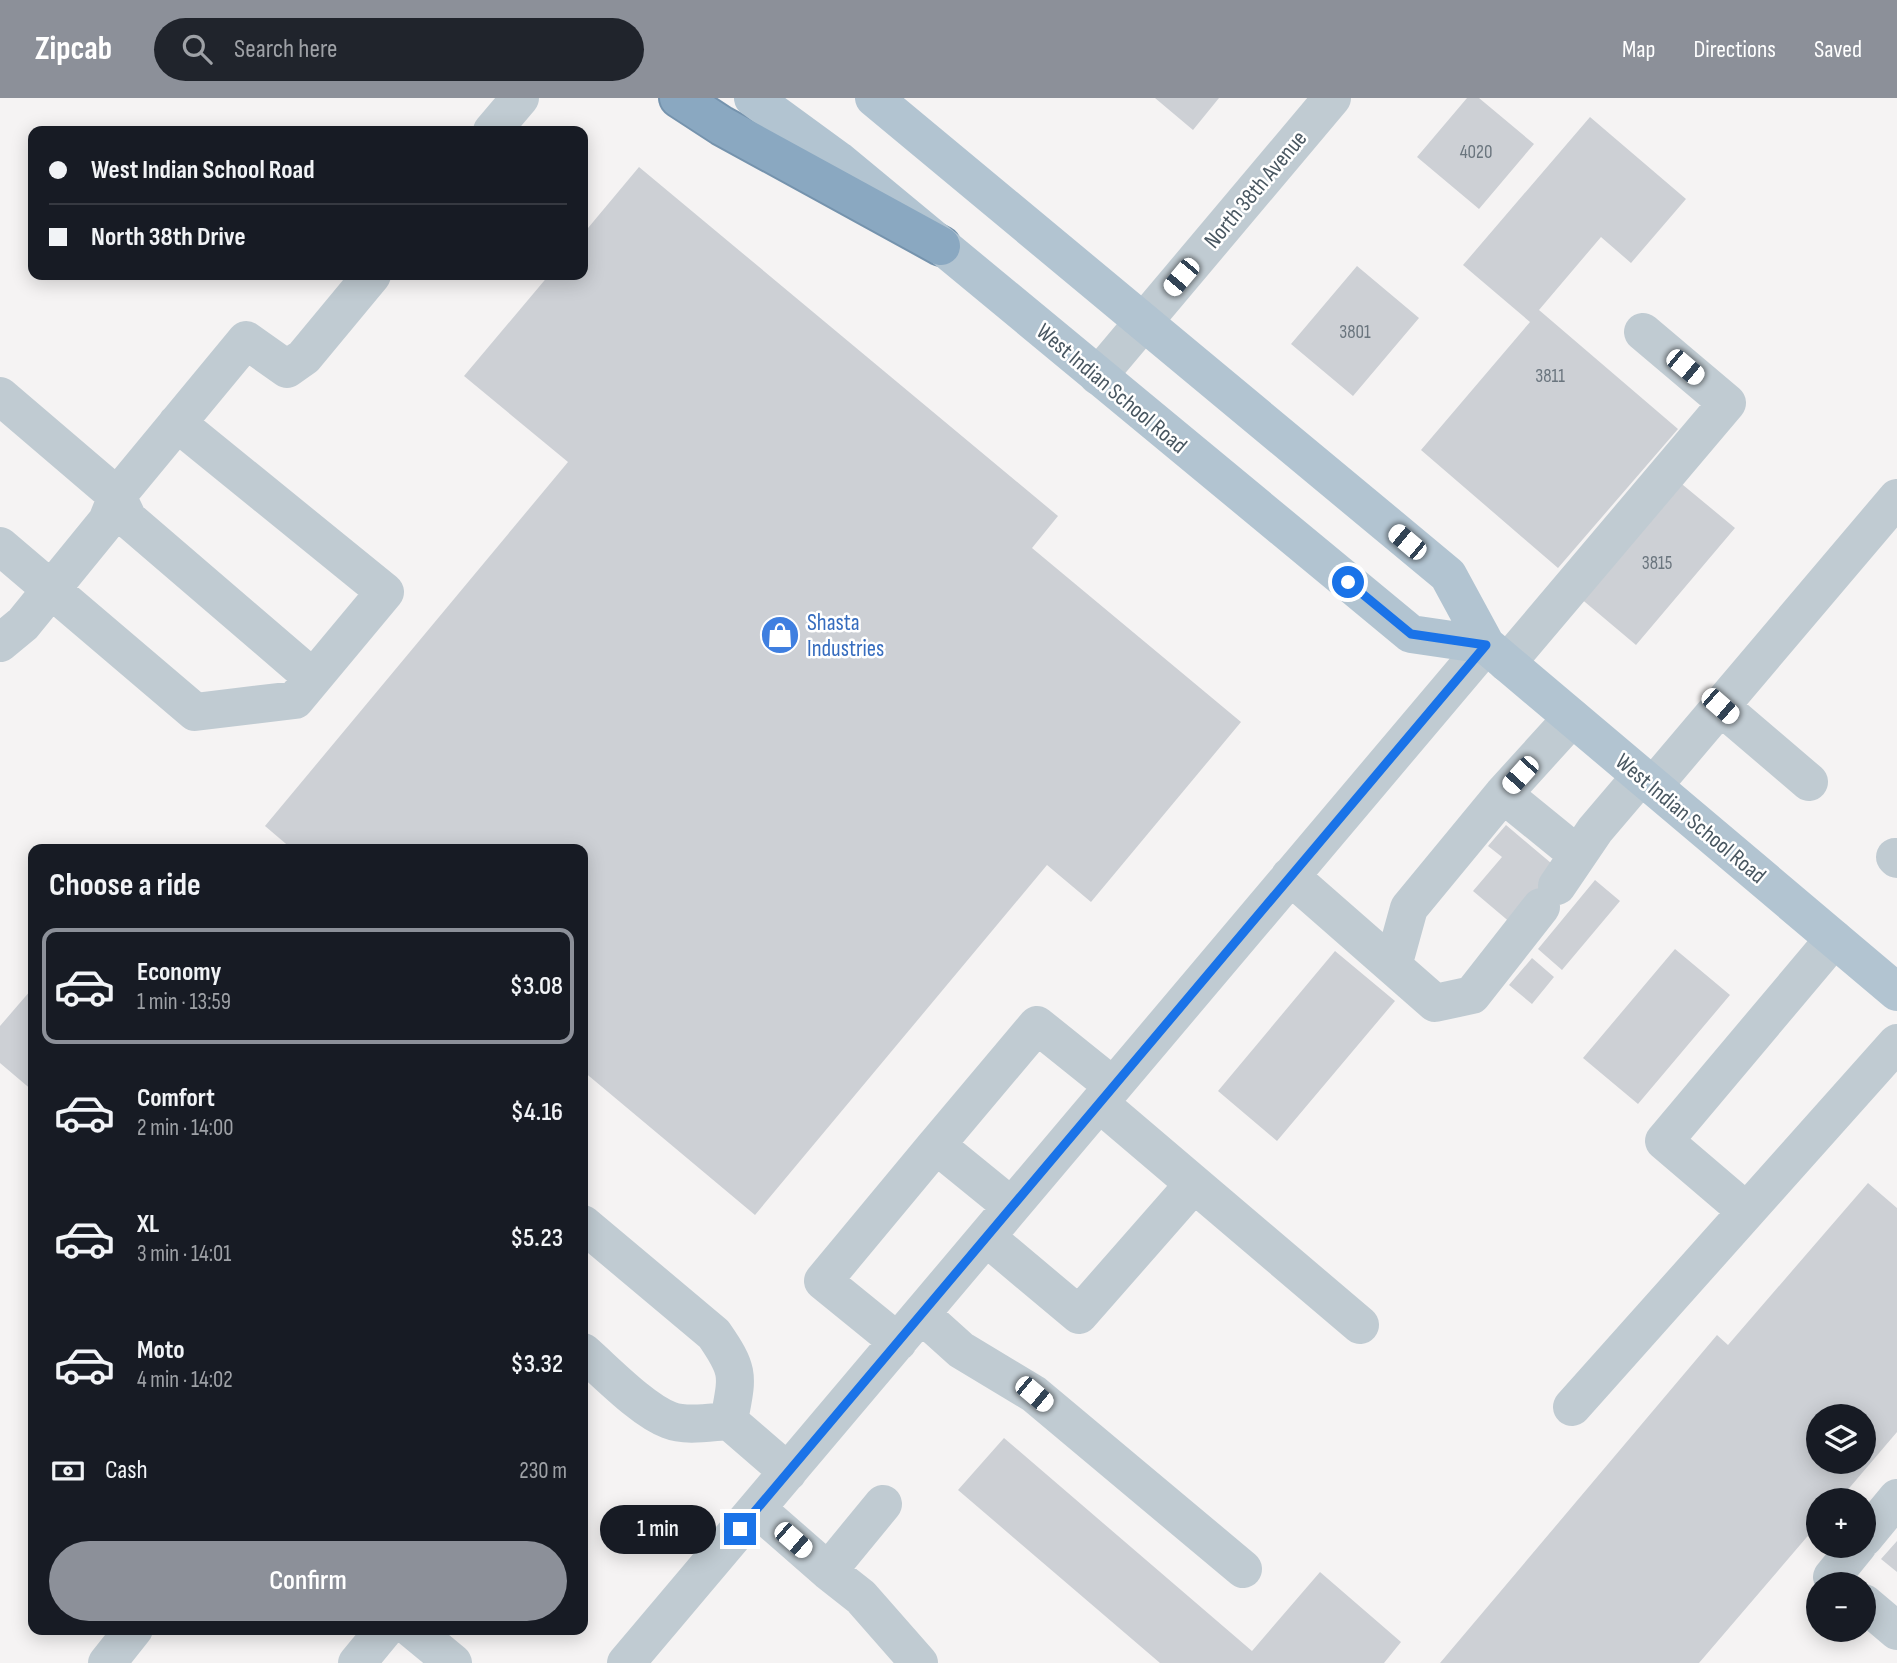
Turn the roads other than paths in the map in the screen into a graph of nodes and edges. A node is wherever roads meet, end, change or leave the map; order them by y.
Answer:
1 (520, 98) edge
2 (679, 98) edge
3 (753, 98) edge
4 (874, 98) edge
5 (1332, 98) edge
6 (496, 126) edge
7 (941, 246) junction
8 (368, 280) edge
9 (1144, 321) junction
10 (1643, 332) dead end
11 (1098, 376) junction
12 (0, 396) edge
13 (177, 423) junction
14 (117, 496) junction
15 (1897, 498) edge
16 (0, 547) edge
17 (51, 589) junction
18 (0, 643) edge
19 (1496, 654) junction
20 (304, 689) junction
21 (1720, 706) junction
22 (1572, 718) junction
23 (1647, 781) junction
24 (1809, 782) dead end
25 (1503, 794) junction
26 (1578, 855) junction
27 (1290, 876) junction
28 (1834, 939) junction
29 (1393, 966) junction
30 (1897, 992) edge
31 (1897, 1043) edge
32 (1106, 1094) junction
33 (936, 1145) junction
34 (1194, 1184) junction
35 (1012, 1206) junction
36 (1746, 1211) junction
37 (588, 1228) edge
38 (986, 1237) junction
39 (1360, 1325) dead end
40 (909, 1328) junction
41 (588, 1356) edge
42 (1572, 1407) dead end
43 (729, 1421) junction
44 (788, 1472) junction
45 (1897, 1498) edge
46 (883, 1504) dead end
47 (757, 1509) junction
48 (1876, 1523) edge
49 (1847, 1558) edge
50 (1243, 1569) dead end
51 (828, 1571) junction
52 (1836, 1572) edge
53 (1876, 1613) edge
54 (1897, 1631) edge
55 (129, 1635) edge
56 (380, 1635) edge
57 (419, 1635) edge
58 (641, 1658) edge
59 (107, 1663) edge
60 (357, 1663) edge
61 (453, 1663) edge
62 (919, 1663) edge

1 - 6 street
2 - 7 highway
3 - 7 main road, West Indian School Road
4 - 9 main road, West Indian School Road
5 - 9 street, North 38th Avenue
7 - 11 main road, West Indian School Road
8 - 13 street
9 - 11 street, North 38th Avenue
9 - 19 main road, West Indian School Road
10 - 19 street
11 - 19 main road, West Indian School Road
12 - 14 street
13 - 14 street
13 - 20 street
14 - 17 street
14 - 20 street
15 - 21 street
16 - 17 street
17 - 18 street
17 - 20 street
19 - 22 main road, West Indian School Road
19 - 27 street
21 - 23 street
21 - 24 street
22 - 23 main road, West Indian School Road
22 - 25 street
23 - 26 street
23 - 28 main road, West Indian School Road
25 - 26 street
25 - 29 street
26 - 29 street
27 - 29 street
27 - 32 street
28 - 30 main road, West Indian School Road
28 - 36 street
31 - 36 street
32 - 33 street
32 - 34 street
32 - 35 street
33 - 35 street
33 - 40 street
34 - 38 street
34 - 39 street
35 - 38 street
36 - 42 street
37 - 43 street
38 - 40 street
40 - 44 street
40 - 50 street
41 - 43 street
43 - 44 street
44 - 47 street
45 - 48 street
46 - 51 street
47 - 51 street
47 - 58 street
49 - 52 street
51 - 62 street
53 - 54 street
55 - 59 street
56 - 60 street
57 - 61 street

